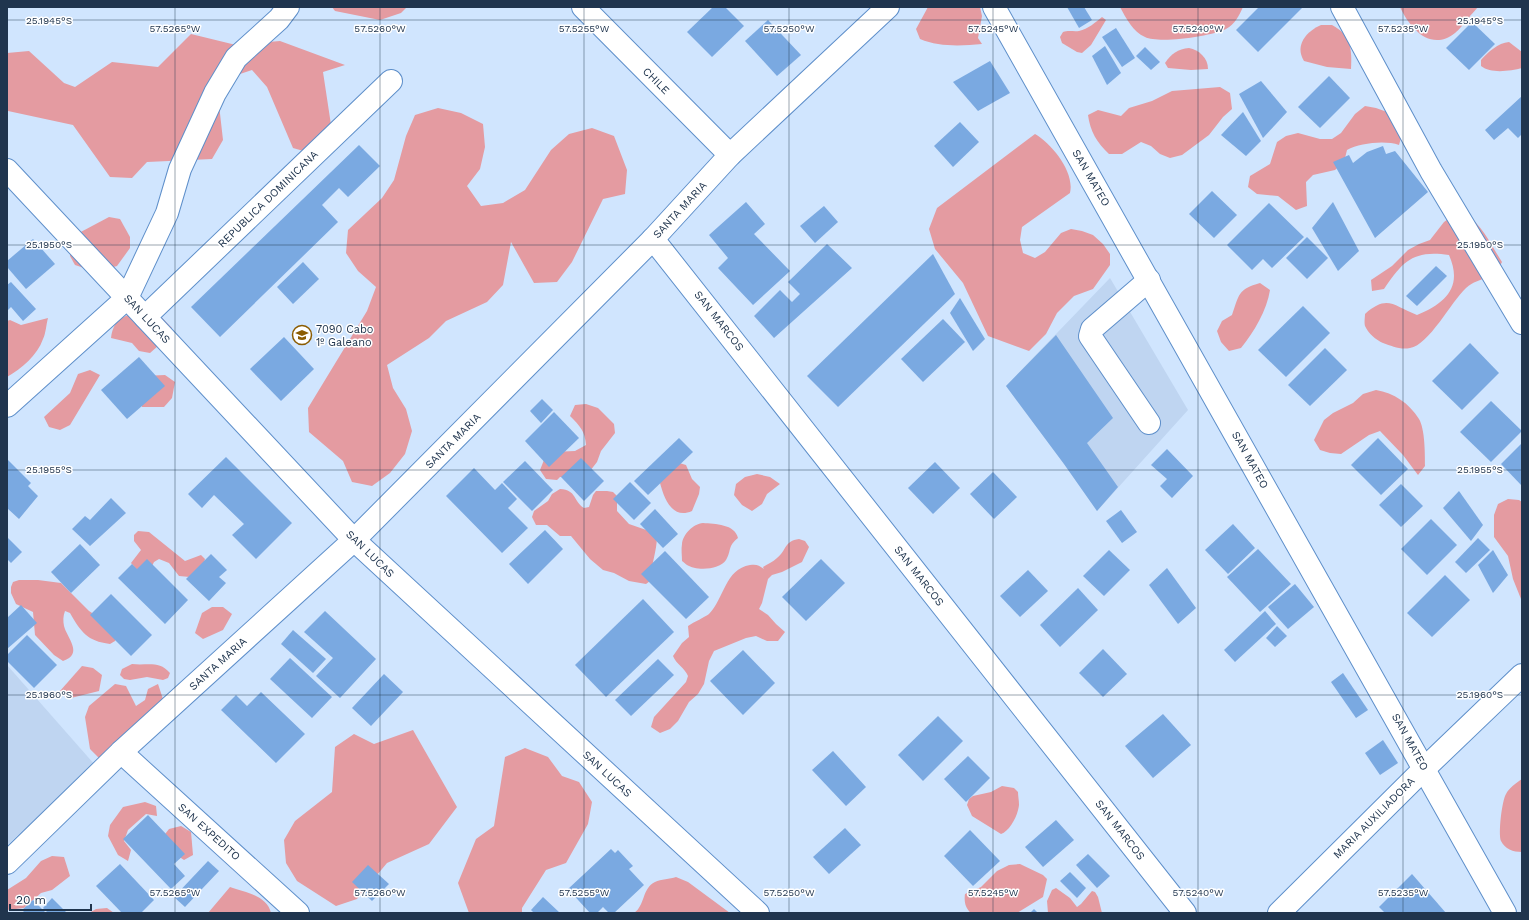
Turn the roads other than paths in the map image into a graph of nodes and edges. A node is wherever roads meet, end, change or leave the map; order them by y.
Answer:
1 (288, 7) edge
2 (583, 7) edge
3 (888, 7) edge
4 (994, 7) edge
5 (1342, 7) edge
6 (391, 81) dead end
7 (730, 155) junction
8 (7, 170) edge
9 (654, 239) junction
10 (1149, 280) junction
11 (127, 298) junction
12 (145, 317) junction
13 (1522, 324) edge
14 (7, 406) edge
15 (1149, 423) dead end
16 (354, 540) junction
17 (1522, 675) edge
18 (121, 752) junction
19 (1425, 768) junction
20 (7, 863) edge
21 (298, 913) edge
22 (758, 913) edge
23 (1185, 913) edge
24 (1278, 913) edge
25 (1506, 913) edge

1 - 11 street
2 - 7 street, CHILE
3 - 7 street, SANTA MARIA
4 - 10 street, SAN MATEO
5 - 13 street
6 - 12 street, REPUBLICA DOMINICANA
7 - 9 street, SANTA MARIA
8 - 11 street, SAN LUCAS
9 - 16 street, SANTA MARIA
9 - 23 street, SAN MARCOS
10 - 15 street
10 - 19 street, SAN MATEO
11 - 12 street, SAN LUCAS
11 - 14 street
12 - 16 street, SAN LUCAS
16 - 18 street, SANTA MARIA
16 - 22 street, SAN LUCAS
17 - 19 street, MARIA AUXILIADORA
18 - 20 street, SANTA MARIA
18 - 21 street, SAN EXPEDITO
19 - 24 street, MARIA AUXILIADORA
19 - 25 street, SAN MATEO

